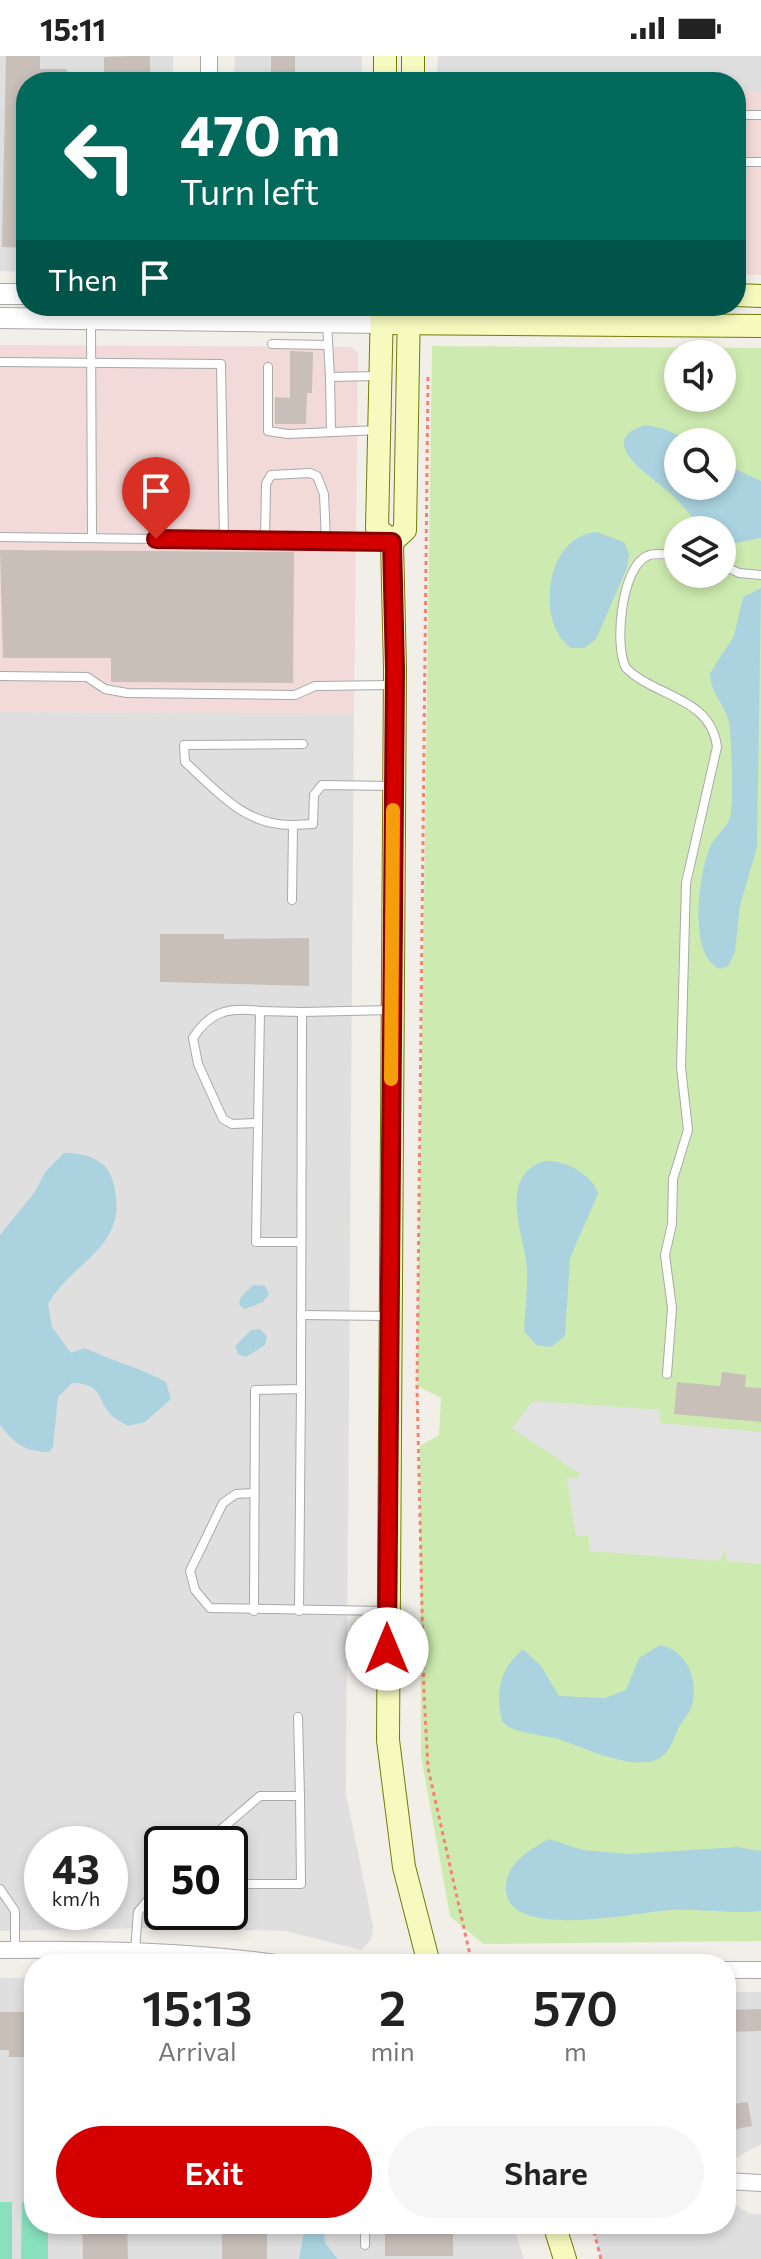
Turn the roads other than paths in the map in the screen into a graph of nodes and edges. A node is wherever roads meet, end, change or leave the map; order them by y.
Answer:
1 (168, 316) edge
2 (236, 316) edge
3 (374, 316) edge
4 (382, 316) edge
5 (409, 316) edge
6 (441, 316) edge
7 (0, 318) edge
8 (91, 320) junction
9 (327, 322) junction
10 (761, 326) edge
11 (272, 344) dead end
12 (328, 345) junction
13 (0, 362) edge
14 (91, 363) junction
15 (268, 367) dead end
16 (381, 376) junction
17 (330, 377) junction
18 (381, 430) junction
19 (331, 432) junction
20 (0, 537) edge
21 (92, 538) junction
22 (224, 540) junction
23 (265, 541) junction
24 (326, 541) junction
25 (392, 542) junction
26 (664, 555) edge
27 (736, 572) edge
28 (761, 575) edge
29 (0, 676) edge
30 (395, 685) junction
31 (303, 744) dead end
32 (394, 786) junction
33 (293, 825) junction
34 (292, 900) dead end
35 (391, 1010) junction
36 (260, 1011) junction
37 (302, 1012) junction
38 (258, 1123) junction
39 (301, 1242) junction
40 (301, 1315) junction
41 (388, 1316) junction
42 (667, 1374) dead end
43 (301, 1389) junction
44 (254, 1493) junction
45 (254, 1611) junction
46 (299, 1611) junction
47 (387, 1611) junction
48 (298, 1717) dead end
49 (300, 1796) junction
50 (225, 1826) edge
51 (248, 1884) edge
52 (0, 1889) edge
53 (144, 1905) edge
54 (8, 1950) edge
55 (135, 1951) junction
56 (219, 1954) edge
57 (426, 1954) edge
58 (736, 1970) edge
59 (761, 1970) edge
60 (736, 2182) edge
61 (761, 2183) edge
62 (365, 2234) edge
63 (557, 2234) edge
64 (365, 2245) dead end
65 (565, 2259) edge

1 - 8 street
2 - 9 street
3 - 9 street
4 - 16 main road
5 - 25 main road
6 - 10 main road
7 - 8 street
8 - 14 lane
9 - 12 lane
11 - 12 lane
12 - 17 lane
13 - 14 lane
14 - 21 lane
14 - 22 lane
15 - 19 lane
16 - 17 lane
16 - 18 main road
17 - 19 lane
18 - 19 lane
18 - 25 main road
20 - 21 lane
21 - 22 lane
22 - 23 lane
23 - 24 lane
23 - 24 lane
24 - 25 lane
25 - 30 main road
26 - 42 lane
27 - 28 lane
29 - 30 lane
30 - 32 main road
31 - 33 lane
32 - 33 lane
32 - 35 main road
33 - 34 lane
35 - 37 lane
35 - 41 main road
36 - 37 lane
36 - 38 lane
36 - 38 lane
37 - 39 lane
38 - 39 lane
39 - 40 lane
40 - 41 lane
40 - 43 lane
41 - 47 main road
43 - 44 lane
43 - 46 lane
44 - 45 lane
44 - 45 lane
45 - 46 lane
46 - 47 lane
47 - 57 main road
48 - 49 lane
49 - 50 lane
49 - 51 lane
52 - 54 lane
53 - 55 lane
54 - 55 street
55 - 56 street
58 - 59 street
60 - 61 street
62 - 64 lane
63 - 65 main road

